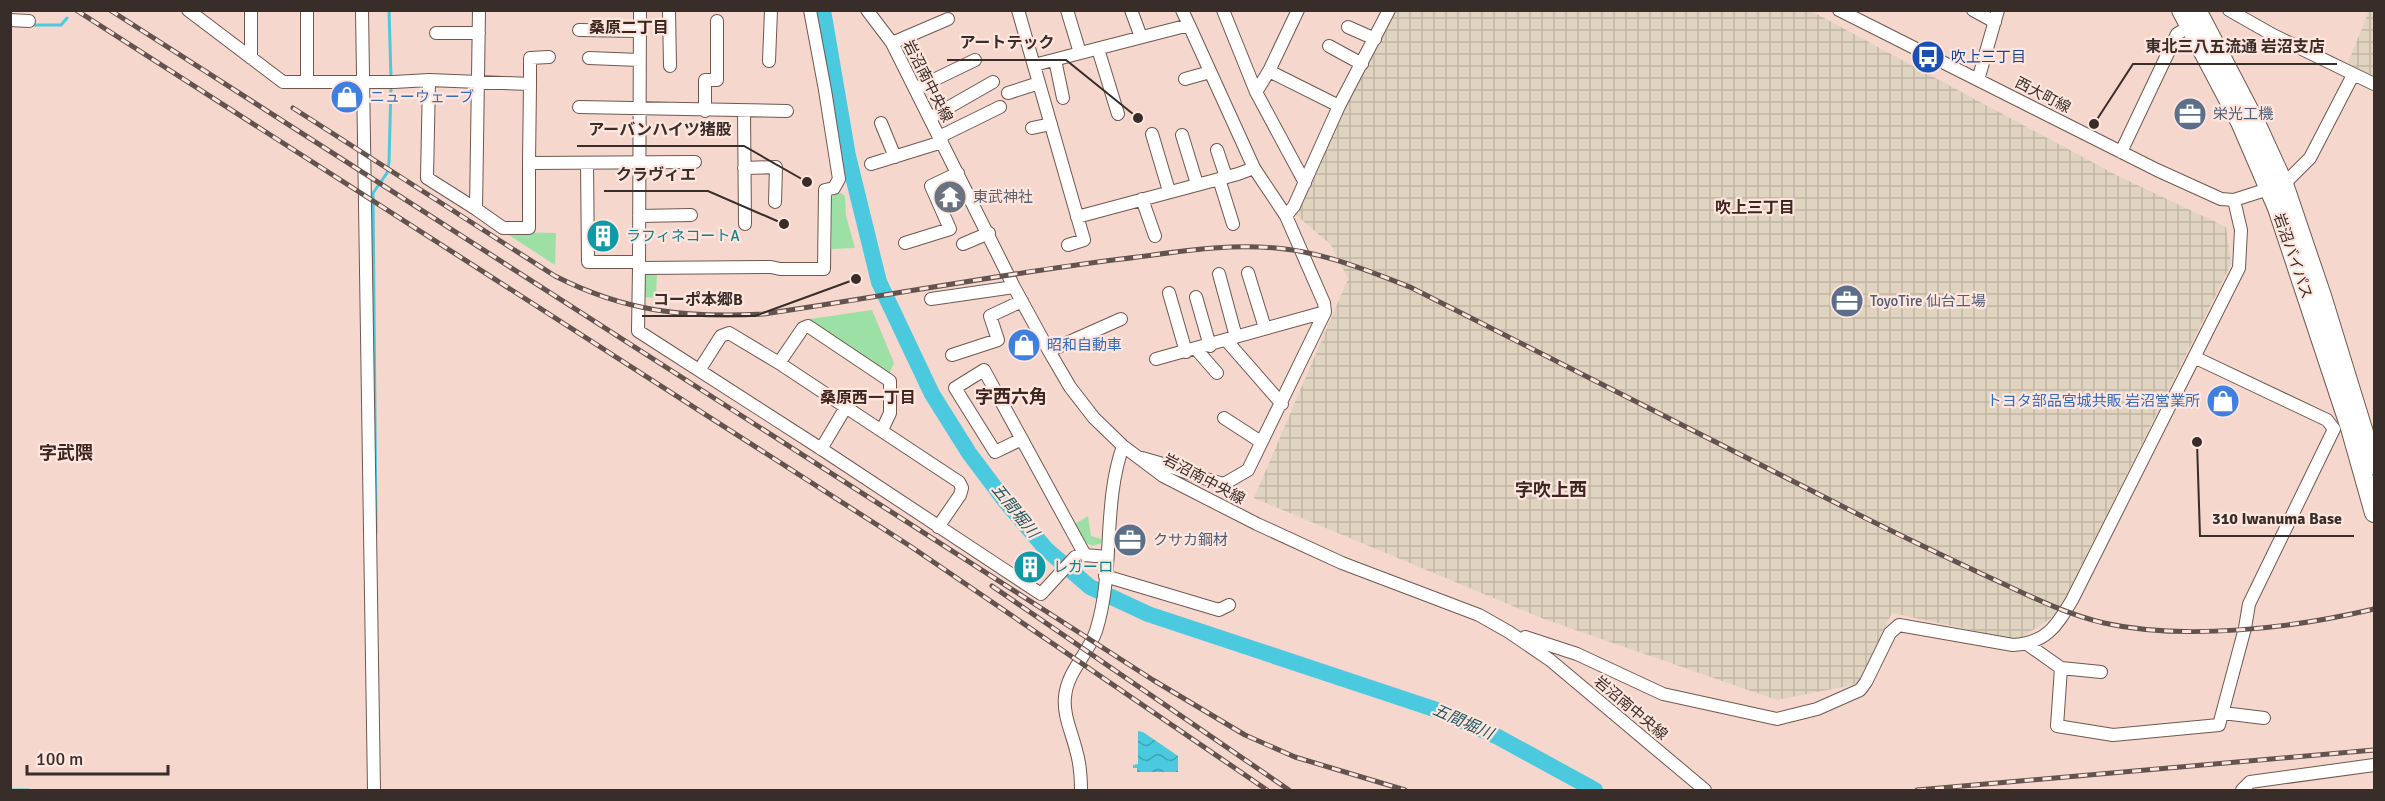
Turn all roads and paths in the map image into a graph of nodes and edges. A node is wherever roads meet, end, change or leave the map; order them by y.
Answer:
1 (188, 10) edge
2 (251, 10) edge
3 (307, 10) edge
4 (362, 10) edge
5 (478, 10) edge
6 (640, 10) edge
7 (669, 10) edge
8 (771, 10) edge
9 (810, 10) edge
10 (867, 10) edge
11 (1018, 10) edge
12 (1067, 10) edge
13 (1131, 10) edge
14 (1182, 10) edge
15 (1223, 10) edge
16 (1298, 10) edge
17 (1389, 10) edge
18 (1839, 10) edge
19 (1973, 10) edge
20 (2229, 10) edge
21 (199, 14) edge
22 (1997, 16) edge
23 (2189, 16) edge
24 (948, 19) dead end
25 (10, 20) edge
26 (29, 21) dead end
27 (717, 21) dead end
28 (1189, 25) junction
29 (1348, 27) dead end
30 (579, 30) dead end
31 (639, 31) junction
32 (436, 33) dead end
33 (479, 33) junction
34 (1141, 37) junction
35 (1375, 39) junction
36 (892, 44) junction
37 (1329, 46) dead end
38 (1098, 48) junction
39 (1080, 53) junction
40 (549, 57) dead end
41 (251, 58) junction
42 (590, 58) dead end
43 (639, 60) junction
44 (975, 60) dead end
45 (1055, 60) junction
46 (769, 61) dead end
47 (1362, 64) junction
48 (1034, 65) junction
49 (670, 66) dead end
50 (1269, 71) junction
51 (1210, 72) junction
52 (2353, 75) junction
53 (1185, 79) dead end
54 (429, 80) junction
55 (1978, 80) junction
56 (479, 81) junction
57 (307, 82) junction
58 (993, 82) dead end
59 (363, 83) junction
60 (1039, 83) junction
61 (530, 84) junction
62 (2374, 84) edge
63 (915, 89) junction
64 (1256, 92) junction
65 (1008, 93) dead end
66 (1063, 98) dead end
67 (1339, 106) junction
68 (579, 107) dead end
69 (1000, 107) dead end
70 (639, 110) junction
71 (705, 111) junction
72 (744, 111) junction
73 (787, 111) dead end
74 (1118, 114) dead end
75 (930, 118) junction
76 (881, 123) dead end
77 (1051, 124) junction
78 (1032, 128) dead end
79 (1152, 134) dead end
80 (1182, 135) dead end
81 (941, 139) junction
82 (1217, 150) dead end
83 (2121, 152) junction
84 (895, 157) junction
85 (695, 162) dead end
86 (529, 163) junction
87 (587, 163) junction
88 (639, 164) junction
89 (871, 164) dead end
90 (744, 168) junction
91 (1254, 168) junction
92 (958, 173) junction
93 (1223, 178) junction
94 (1305, 183) junction
95 (1197, 184) junction
96 (2277, 187) junction
97 (1169, 191) junction
98 (1142, 199) junction
99 (2234, 201) junction
100 (775, 202) dead end
101 (476, 209) junction
102 (691, 215) dead end
103 (639, 216) junction
104 (1286, 216) junction
105 (1077, 217) junction
106 (745, 224) dead end
107 (1233, 224) dead end
108 (989, 233) junction
109 (1155, 236) dead end
110 (905, 243) dead end
111 (963, 244) dead end
112 (1068, 245) dead end
113 (639, 265) junction
114 (1248, 273) dead end
115 (1219, 274) dead end
116 (1014, 287) junction
117 (1169, 293) dead end
118 (1196, 297) dead end
119 (931, 299) dead end
120 (1022, 301) junction
121 (1325, 312) junction
122 (1121, 319) dead end
123 (1265, 328) junction
124 (1231, 338) junction
125 (1210, 346) junction
126 (1191, 350) junction
127 (1049, 351) junction
128 (952, 356) dead end
129 (2194, 357) junction
130 (1156, 359) dead end
131 (779, 363) junction
132 (700, 369) junction
133 (1217, 373) dead end
134 (1281, 404) junction
135 (846, 407) junction
136 (1224, 418) dead end
137 (882, 430) junction
138 (1022, 439) junction
139 (1261, 442) junction
140 (1123, 446) junction
141 (821, 448) junction
142 (1136, 457) junction
143 (2374, 465) edge
144 (2374, 513) edge
145 (938, 527) junction
146 (1080, 556) junction
147 (1107, 557) junction
148 (1105, 579) junction
149 (1229, 605) dead end
150 (1509, 632) junction
151 (2027, 644) junction
152 (2061, 668) junction
153 (2102, 672) dead end
154 (2223, 713) junction
155 (2264, 718) dead end
156 (2374, 765) edge
157 (374, 790) edge
158 (1081, 790) edge
159 (1705, 790) edge
160 (2242, 790) edge

1 - 21 street
2 - 41 street
3 - 57 street
4 - 59 street
5 - 33 street
6 - 31 street
7 - 49 street
8 - 46 street
9 - 113 street
10 - 36 street, 岩沼南中央線
11 - 48 street
12 - 39 street
13 - 34 street
14 - 28 street
15 - 64 street
16 - 50 street
17 - 35 street
18 - 55 street, 西大町線
19 - 22 street
20 - 52 street
21 - 41 street
22 - 55 street
23 - 83 street
23 - 96 highway, 岩沼バイパス
24 - 36 street
25 - 26 street
27 - 71 street
28 - 34 street
28 - 51 street
29 - 35 street
30 - 31 street
31 - 43 street
32 - 33 street
33 - 56 street
34 - 38 street
35 - 47 street
36 - 63 street, 岩沼南中央線
37 - 47 street
38 - 39 street
38 - 74 street
39 - 45 street
40 - 61 street
41 - 57 street
42 - 43 street
43 - 70 street
44 - 63 street
45 - 48 street
45 - 66 street
47 - 67 street
48 - 60 street
50 - 64 street
50 - 67 street
51 - 53 street
51 - 91 street
52 - 62 street
52 - 96 street
54 - 56 street
54 - 59 street
54 - 101 street
55 - 83 street, 西大町線
56 - 61 street
56 - 101 street
57 - 59 street
58 - 75 street
59 - 157 street
60 - 65 street
60 - 77 street
61 - 86 street
63 - 75 street, 岩沼南中央線
64 - 94 street
67 - 94 street
68 - 70 street
69 - 81 street
70 - 71 street
70 - 88 street
71 - 72 street
72 - 73 street
72 - 90 street
75 - 81 street, 岩沼南中央線
76 - 84 street
77 - 78 street
77 - 105 street
79 - 97 street
80 - 95 street
81 - 84 street
81 - 92 street, 岩沼南中央線
82 - 93 street
83 - 99 street, 西大町線
84 - 89 street
85 - 88 street
86 - 87 street
86 - 101 street
87 - 88 street
87 - 113 street
88 - 103 street
90 - 100 street
90 - 106 street
91 - 93 street
91 - 104 street
92 - 108 street, 岩沼南中央線
92 - 110 street
93 - 95 street
93 - 107 street
94 - 104 street
95 - 97 street
96 - 99 street
96 - 143 highway, 岩沼バイパス
96 - 144 highway, 岩沼バイパス
97 - 98 street
98 - 105 street
98 - 109 street
99 - 129 street
102 - 103 street
103 - 113 street
104 - 121 street
105 - 112 street
108 - 111 street
108 - 116 street, 岩沼南中央線
113 - 132 street
114 - 123 street
115 - 124 street
116 - 119 street
116 - 120 street, 岩沼南中央線
117 - 126 street
118 - 125 street
120 - 127 street, 岩沼南中央線
120 - 128 street
121 - 123 street
121 - 134 street
122 - 127 street
123 - 124 street
124 - 125 street
124 - 134 street
125 - 126 street
126 - 130 street
126 - 133 street
127 - 140 street, 岩沼南中央線
129 - 151 street
129 - 154 street
131 - 132 street
131 - 135 street
131 - 137 street
132 - 141 street
134 - 139 street
135 - 137 street
135 - 141 street
136 - 139 street
137 - 145 street
138 - 138 street
138 - 146 street
139 - 142 street
140 - 142 street, 岩沼南中央線
140 - 147 street
141 - 145 street
142 - 150 street, 岩沼南中央線
145 - 146 street
146 - 147 street
147 - 148 street
148 - 149 street
148 - 158 street
150 - 151 street
150 - 159 street, 岩沼南中央線
151 - 152 street
152 - 153 street
152 - 154 street
154 - 155 street
156 - 160 street

